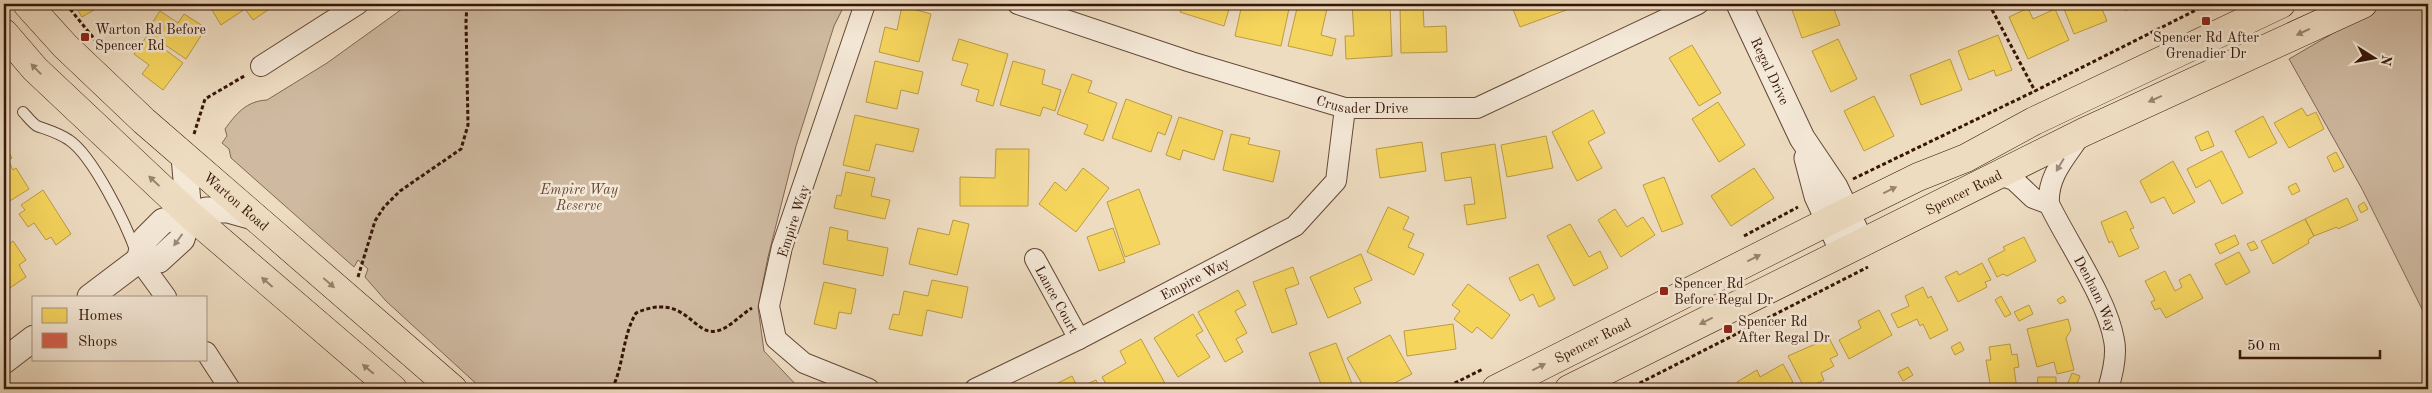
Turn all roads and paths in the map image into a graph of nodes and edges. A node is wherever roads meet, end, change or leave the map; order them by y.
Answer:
1 (27, 4) edge
2 (358, 4) edge
3 (467, 4) edge
4 (865, 4) edge
5 (1020, 4) edge
6 (1698, 4) edge
7 (1739, 4) edge
8 (1989, 4) edge
9 (2281, 4) edge
10 (2363, 4) edge
11 (2328, 11) edge
12 (4, 33) edge
13 (261, 66) joint
14 (2215, 72) junction
15 (2035, 91) dead end
16 (1345, 108) junction
17 (23, 112) dead end
18 (2034, 121) junction
19 (2084, 132) junction
20 (189, 146) junction
21 (1996, 174) junction
22 (2049, 204) junction
23 (189, 214) junction
24 (1838, 216) junction
25 (253, 217) junction
26 (1852, 247) junction
27 (302, 259) junction
28 (1034, 259) dead end
29 (139, 260) junction
30 (358, 277) dead end
31 (1778, 284) junction
32 (91, 296) edge
33 (165, 296) edge
34 (1679, 296) junction
35 (769, 306) junction
36 (1079, 339) junction
37 (32, 340) edge
38 (344, 348) junction
39 (408, 351) junction
40 (208, 355) edge
41 (4, 361) edge
42 (230, 389) edge
43 (392, 389) edge
44 (429, 389) edge
45 (453, 389) edge
46 (612, 389) edge
47 (868, 389) edge
48 (975, 389) edge
49 (1496, 389) edge
50 (1568, 389) edge
51 (2108, 389) edge

1 - 20 main road, Warton Road
2 - 13 street
3 - 30 path
4 - 35 street, Empire Way
5 - 16 street, Crusader Drive
6 - 16 street, Crusader Drive
7 - 24 street, Regal Drive
8 - 15 path
9 - 18 main road, Spencer Road
10 - 11 main road, Spencer Road
11 -> 14 main road, Spencer Road
23 -> 12 main road
13 - 20 path
14 - 18 main road
14 -> 19 main road, Spencer Road
16 - 36 street, Empire Way
17 - 29 lane
24 -> 18 main road, Spencer Road
19 - 21 main road, Spencer Road
19 -> 22 street
20 - 23 street
20 - 25 main road, Warton Road
21 - 22 street
21 - 26 main road, Spencer Road
22 - 51 street, Denham Way
23 - 25 street
23 - 29 street
38 -> 23 main road
24 - 26 street, Regal Drive
34 -> 24 main road, Spencer Road
25 - 27 main road, Warton Road
26 - 31 main road, Spencer Road
27 - 38 main road
27 -> 39 main road, Warton Road
28 - 36 street, Lance Court
29 - 32 street
29 - 33 street
31 - 34 main road
31 -> 50 main road, Spencer Road
49 -> 34 main road, Spencer Road
35 - 46 path
35 - 47 street, Empire Way
36 - 48 street, Empire Way
37 - 41 street
43 -> 38 main road
39 - 44 main road
39 - 45 main road, Warton Road
40 - 42 street

